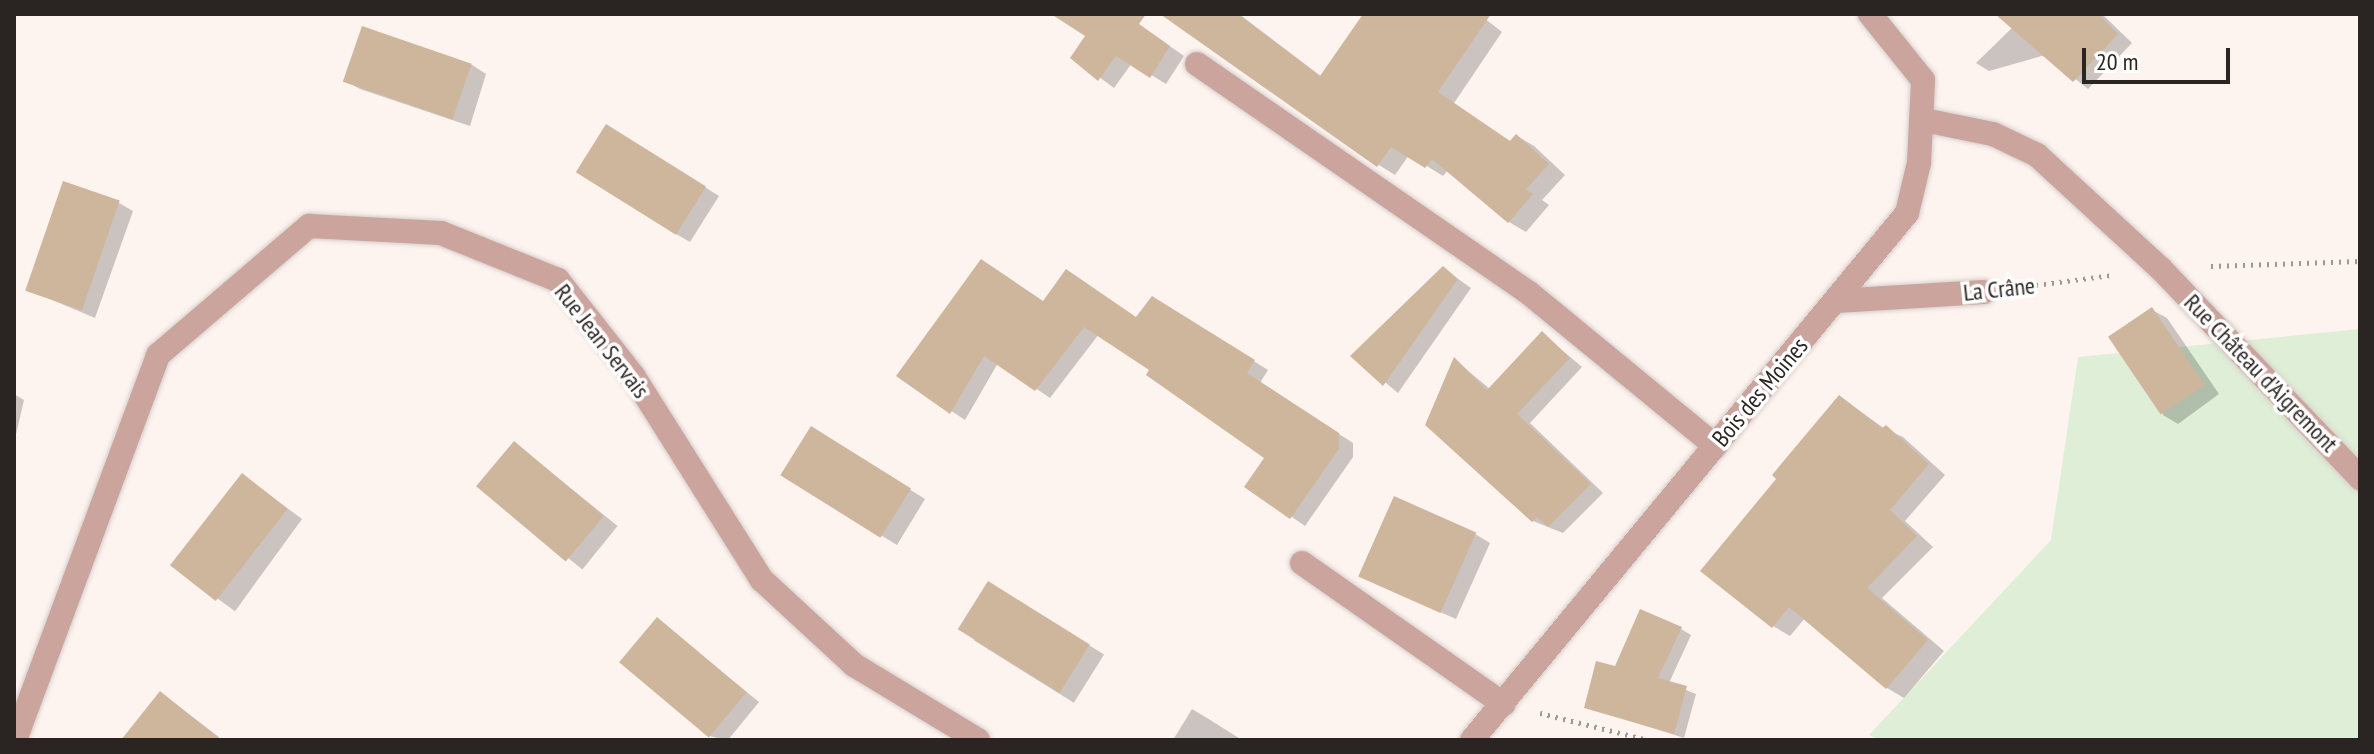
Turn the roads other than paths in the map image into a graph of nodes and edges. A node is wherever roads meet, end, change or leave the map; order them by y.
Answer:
1 (1870, 14) edge
2 (1197, 64) dead end
3 (1924, 120) junction
4 (1984, 292) road end
5 (1836, 301) junction
6 (1715, 446) junction
7 (2360, 478) edge
8 (1302, 563) dead end
9 (1503, 704) junction
10 (15, 740) edge
11 (978, 740) edge
12 (1472, 740) edge

1 - 3 street, Bois des Moines
2 - 6 street
3 - 5 street, Bois des Moines
3 - 7 street, Rue Château d'Aigremont
4 - 5 street, La Crâne
5 - 6 street, Bois des Moines
6 - 9 street, Bois des Moines
8 - 9 street
9 - 12 street, Bois des Moines
10 - 11 street, Rue Jean Servais

